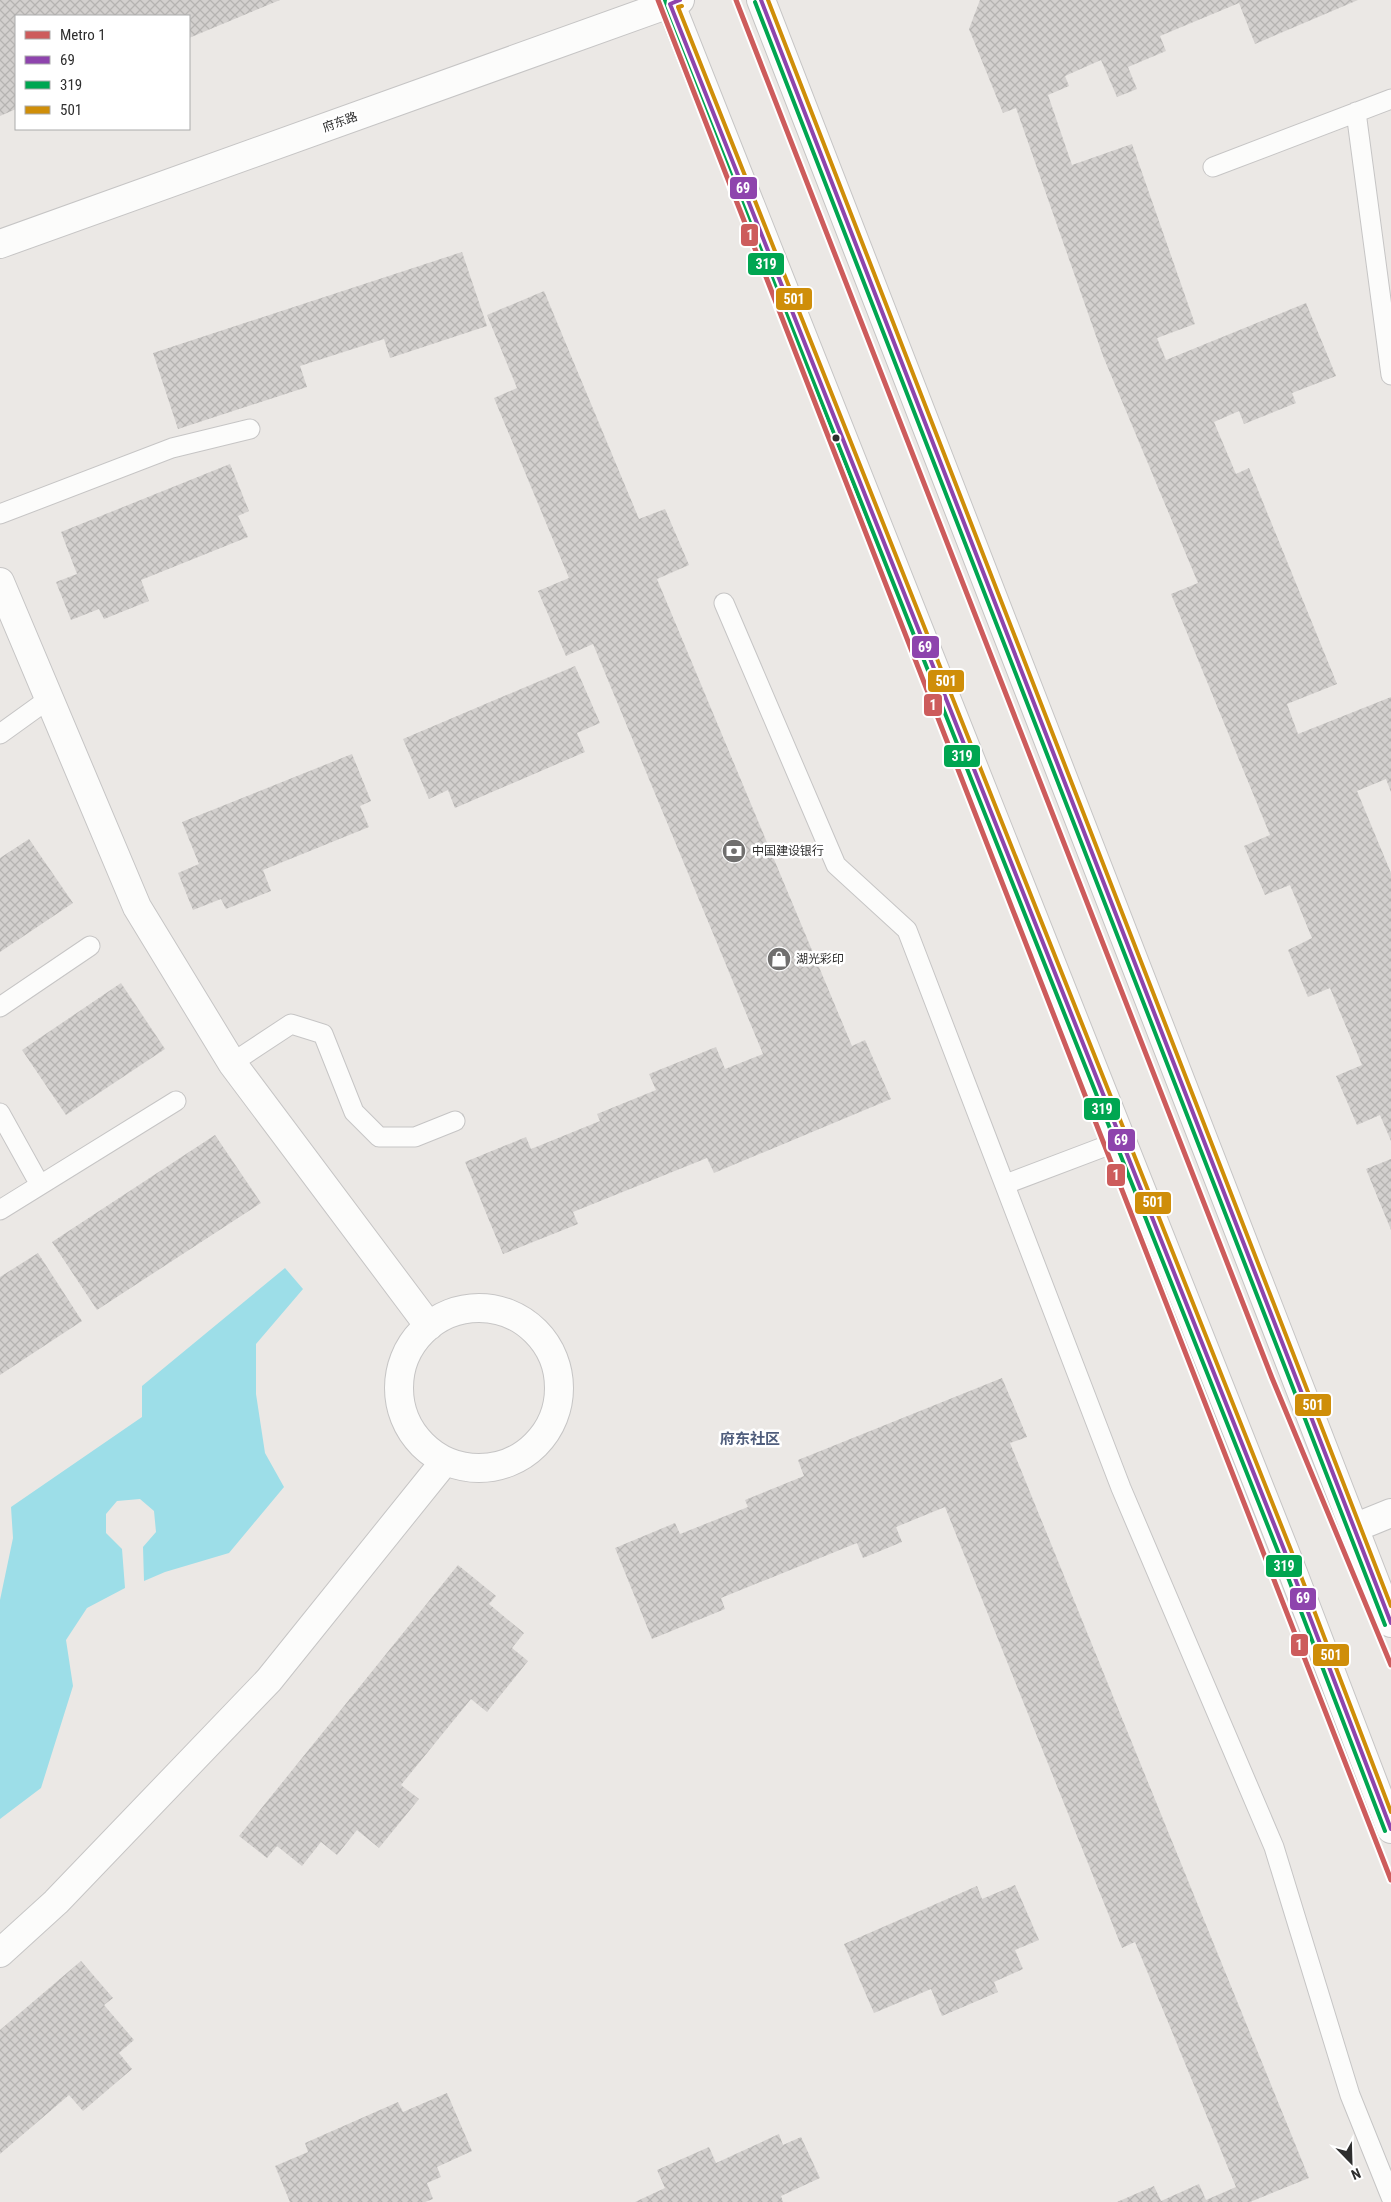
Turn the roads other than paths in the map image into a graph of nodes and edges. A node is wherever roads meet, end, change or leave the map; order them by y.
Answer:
1 (761, 0) edge
2 (673, 1) edge
3 (1391, 99) edge
4 (1356, 112) junction
5 (1213, 167) dead end
6 (0, 244) edge
7 (1391, 374) edge
8 (250, 429) dead end
9 (0, 514) edge
10 (0, 582) edge
11 (724, 603) dead end
12 (50, 698) junction
13 (0, 734) edge
14 (90, 946) dead end
15 (0, 1006) edge
16 (232, 1063) junction
17 (176, 1101) dead end
18 (0, 1113) edge
19 (455, 1121) dead end
20 (1122, 1140) junction
21 (1006, 1184) junction
22 (40, 1186) junction
23 (0, 1210) edge
24 (429, 1326) junction
25 (445, 1461) junction
26 (1391, 1513) edge
27 (1354, 1528) junction
28 (1391, 1623) edge
29 (1391, 1829) edge
30 (0, 1953) edge
31 (1391, 2197) edge

1 - 27 main road
2 - 6 main road, 府东路
2 - 20 main road
3 - 4 lane
4 - 5 lane
4 - 7 lane
8 - 9 lane
10 - 12 main road
11 - 21 lane
12 - 13 lane
12 - 16 main road
14 - 15 lane
16 - 19 lane
16 - 24 main road
17 - 22 lane
18 - 22 lane
20 - 21 lane
20 - 29 main road
21 - 31 lane
22 - 23 lane
24 - 25 main road
24 - 25 main road
25 - 30 main road
26 - 27 main road
27 - 28 main road

